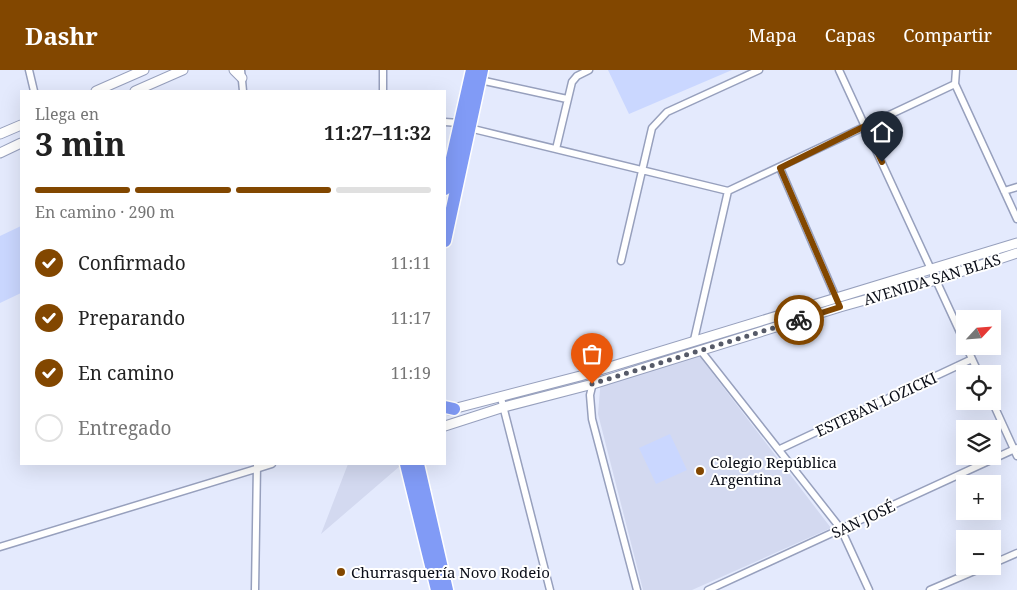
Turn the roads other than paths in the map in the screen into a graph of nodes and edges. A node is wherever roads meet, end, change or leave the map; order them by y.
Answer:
1 (29, 70) edge
2 (144, 70) edge
3 (183, 70) edge
4 (234, 70) edge
5 (383, 70) edge
6 (589, 70) edge
7 (759, 70) edge
8 (839, 70) edge
9 (956, 70) edge
10 (478, 73) edge
11 (241, 74) edge
12 (955, 84) junction
13 (34, 90) edge
14 (98, 90) edge
15 (137, 90) edge
16 (243, 90) edge
17 (384, 90) edge
18 (567, 99) junction
19 (446, 122) edge
20 (20, 125) edge
21 (464, 125) junction
22 (865, 126) junction
23 (0, 134) edge
24 (20, 143) edge
25 (556, 149) junction
26 (0, 153) edge
27 (780, 168) junction
28 (642, 170) junction
29 (446, 186) edge
30 (1017, 187) edge
31 (728, 191) junction
32 (1004, 191) junction
33 (1017, 219) edge
34 (446, 235) edge
35 (1017, 243) edge
36 (1017, 253) edge
37 (621, 261) dead end
38 (931, 270) junction
39 (936, 280) junction
40 (838, 302) junction
41 (956, 323) edge
42 (694, 340) junction
43 (701, 351) junction
44 (970, 355) edge
45 (972, 359) junction
46 (975, 365) edge
47 (596, 370) junction
48 (592, 384) junction
49 (501, 398) junction
50 (504, 408) junction
51 (448, 409) edge
52 (996, 410) edge
53 (446, 426) edge
54 (780, 449) junction
55 (1015, 449) edge
56 (1017, 456) edge
57 (406, 465) edge
58 (418, 465) edge
59 (257, 466) edge
60 (841, 529) junction
61 (0, 547) edge
62 (1017, 553) edge
63 (1001, 560) edge
64 (965, 575) edge
65 (255, 590) edge
66 (438, 590) edge
67 (447, 590) edge
68 (550, 590) edge
69 (637, 590) edge
70 (708, 590) edge
71 (869, 590) edge
72 (930, 590) edge

1 - 13 street
2 - 14 street
3 - 15 street
4 - 11 street
5 - 17 street
6 - 18 street
7 - 28 street
8 - 22 street
9 - 12 street
10 - 18 street
10 - 21 highway
11 - 16 street
12 - 22 street
12 - 32 street
18 - 25 street
19 - 21 street
20 - 23 street
21 - 25 street
21 - 29 highway
21 - 34 highway
22 - 27 street
22 - 38 street
24 - 26 street
25 - 28 street
27 - 31 street
27 - 40 street
28 - 31 street
28 - 37 street
30 - 32 street
31 - 42 street
32 - 33 street
35 - 38 street, AVENIDA SAN BLAS
36 - 39 street, AVENIDA SAN BLAS
38 - 39 street
38 - 40 street, AVENIDA SAN BLAS
39 - 40 street, AVENIDA SAN BLAS
39 - 41 street
40 - 42 street, AVENIDA SAN BLAS
40 - 43 street, AVENIDA SAN BLAS
42 - 47 street, AVENIDA SAN BLAS
43 - 48 street, AVENIDA SAN BLAS
43 - 54 street
44 - 45 street
45 - 46 street
45 - 54 street, ESTEBAN LOZICKI
47 - 48 street
47 - 49 street, AVENIDA SAN BLAS
48 - 50 street, AVENIDA SAN BLAS
48 - 69 street
49 - 50 street
49 - 51 street, AVENIDA SAN BLAS
50 - 53 street, AVENIDA SAN BLAS
50 - 68 street
52 - 55 street
54 - 60 street
55 - 56 street
55 - 60 street, SAN JOSÉ
57 - 66 highway
58 - 67 highway
59 - 61 street
59 - 65 street
60 - 70 street, SAN JOSÉ
60 - 71 street
62 - 63 street
64 - 72 street

